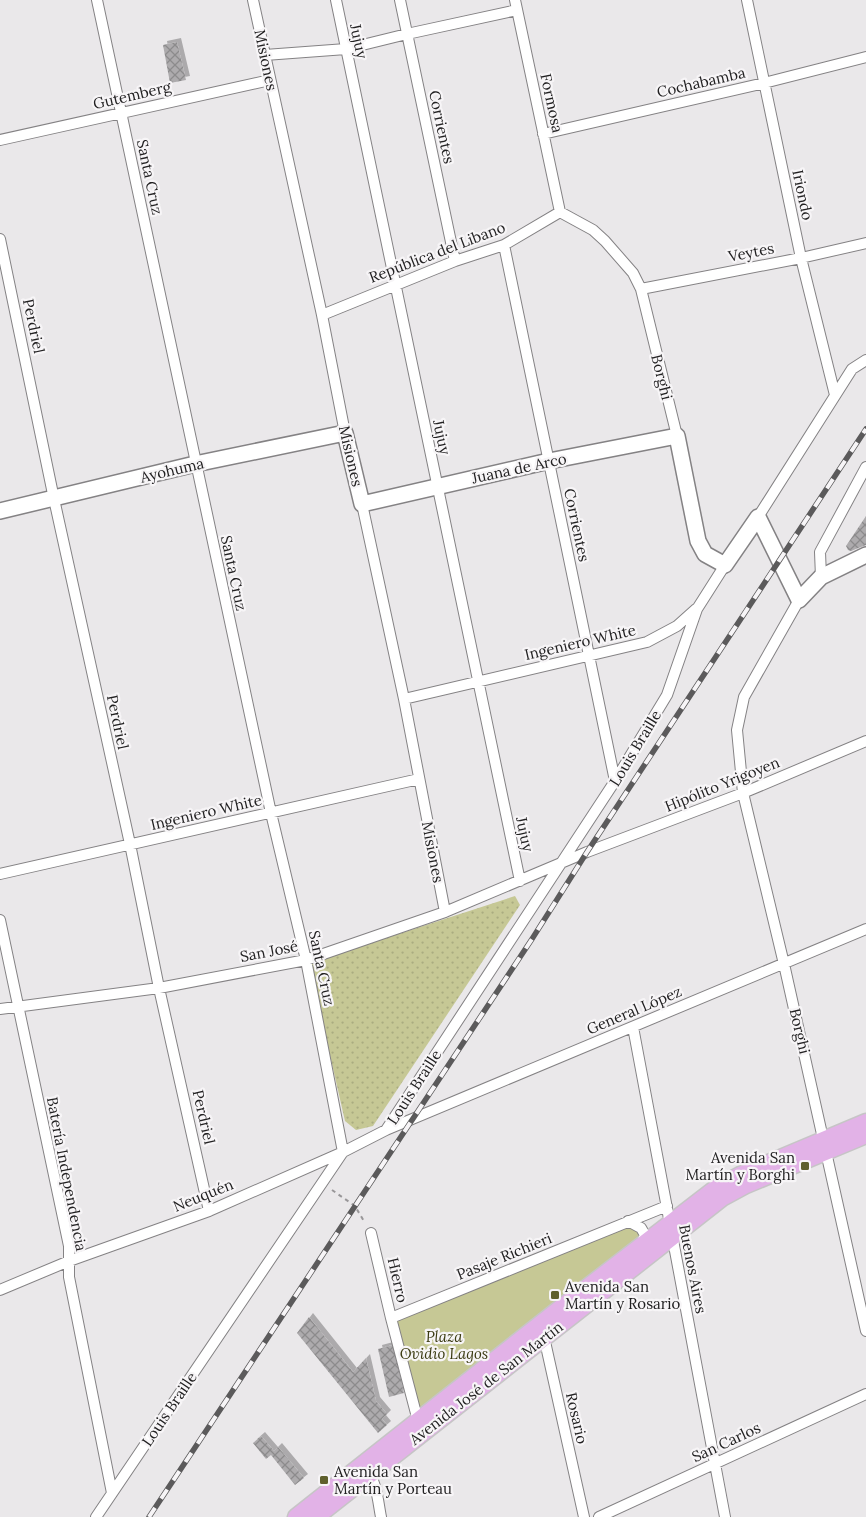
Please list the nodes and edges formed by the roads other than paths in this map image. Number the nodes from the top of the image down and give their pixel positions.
1 (97, 0) edge
2 (253, 0) edge
3 (336, 0) edge
4 (400, 0) edge
5 (747, 0) edge
6 (516, 5) edge
7 (407, 34) junction
8 (346, 50) junction
9 (265, 55) junction
10 (866, 57) edge
11 (270, 80) junction
12 (764, 83) junction
13 (121, 113) junction
14 (543, 134) junction
15 (0, 140) edge
16 (560, 212) junction
17 (0, 239) edge
18 (866, 243) edge
19 (504, 245) junction
20 (801, 258) junction
21 (455, 261) junction
22 (395, 284) junction
23 (641, 289) junction
24 (322, 315) junction
25 (866, 360) edge
26 (835, 395) junction
27 (345, 433) junction
28 (677, 436) junction
29 (549, 462) junction
30 (195, 464) junction
31 (866, 467) edge
32 (437, 486) junction
33 (54, 499) junction
34 (362, 504) junction
35 (0, 511) edge
36 (758, 517) junction
37 (866, 555) edge
38 (725, 565) junction
39 (821, 577) junction
40 (799, 600) junction
41 (697, 609) junction
42 (590, 656) junction
43 (478, 681) junction
44 (404, 699) junction
45 (866, 741) edge
46 (419, 779) junction
47 (615, 781) junction
48 (743, 792) junction
49 (271, 813) junction
50 (130, 844) junction
51 (587, 852) joint
52 (560, 863) junction
53 (0, 874) edge
54 (520, 881) junction
55 (445, 912) junction
56 (0, 920) edge
57 (866, 929) edge
58 (306, 960) junction
59 (784, 964) junction
60 (159, 988) junction
61 (18, 1005) junction
62 (0, 1009) edge
63 (633, 1027) junction
64 (413, 1119) joint
65 (866, 1122) edge
66 (386, 1130) junction
67 (866, 1134) edge
68 (825, 1145) junction
69 (343, 1152) junction
70 (666, 1206) junction
71 (209, 1210) junction
72 (628, 1221) junction
73 (671, 1230) junction
74 (371, 1234) road end
75 (641, 1244) junction
76 (69, 1261) junction
77 (0, 1290) edge
78 (391, 1318) junction
79 (866, 1331) edge
80 (540, 1332) junction
81 (866, 1394) edge
82 (418, 1421) junction
83 (715, 1464) junction
84 (366, 1470) junction
85 (112, 1494) junction
86 (96, 1517) edge
87 (296, 1517) edge
88 (316, 1517) edge
89 (381, 1517) edge
90 (584, 1517) edge
91 (599, 1517) edge
92 (725, 1517) edge

1 - 13 street, Santa Cruz
2 - 9 street, Misiones
3 - 8 street, Jujuy
4 - 7 street, Corrientes
5 - 12 street, Iriondo
6 - 7 street
6 - 14 street, Formosa
7 - 8 street
7 - 21 street, Corrientes
8 - 9 street
8 - 22 street, Jujuy
9 - 11 street, Misiones
10 - 12 street, Cochabamba
11 - 13 street, Gutemberg
11 - 24 street, Misiones
12 - 14 street, Cochabamba
12 - 20 street, Iriondo
13 - 15 street, Gutemberg
13 - 30 street, Santa Cruz
14 - 16 street, Formosa
16 - 19 street, República del Libano
16 - 23 street, Borghi
17 - 33 street, Perdriel
18 - 20 street, Veytes
19 - 21 street, República del Libano
19 - 29 street, Corrientes
20 - 23 street, Veytes
20 - 26 street, Iriondo
21 - 22 street, República del Libano
22 - 24 street, República del Libano
22 - 32 street, Jujuy
23 - 28 street, Borghi
24 - 27 street, Misiones
25 - 26 street, Louis Braille
26 - 36 street, Louis Braille
27 - 30 street, Ayohuma
27 - 34 street, Misiones
28 - 29 street, Juana de Arco
28 - 38 street, Borghi
29 - 32 street, Juana de Arco
29 - 42 street, Corrientes
30 - 33 street, Ayohuma
30 - 49 street, Santa Cruz
31 - 39 street
32 - 34 street, Juana de Arco
32 - 43 street, Jujuy
33 - 35 street, Ayohuma
33 - 50 street, Perdriel
34 - 44 street, Misiones
36 - 38 street, Louis Braille
36 - 40 street
37 - 39 street
38 - 41 street, Louis Braille
39 - 40 street
40 - 48 street, Borghi
41 - 42 street, Ingeniero White
41 - 47 street, Louis Braille
42 - 43 street, Ingeniero White
42 - 47 street, Corrientes
43 - 44 street, Ingeniero White
43 - 54 street, Jujuy
44 - 46 street, Misiones
45 - 48 street, Hipólito Yrigoyen
46 - 49 street, Ingeniero White
46 - 55 street, Misiones
47 - 52 street, Louis Braille
48 - 51 street, Hipólito Yrigoyen
48 - 59 street, Borghi
49 - 50 street, Ingeniero White
49 - 58 street, Santa Cruz
50 - 53 street, Ingeniero White
50 - 60 street, Perdriel
51 - 52 street, San José
52 - 54 street, San José
52 - 66 street, Louis Braille
54 - 55 street, San José
55 - 58 street, San José
56 - 61 street, Batería Independencia
57 - 59 street, General López
58 - 60 street, San José
58 - 69 street, Santa Cruz
59 - 63 street, General López
59 - 68 street, Borghi
60 - 61 street, San José
60 - 71 street, Perdriel
61 - 62 street, San José
61 - 76 street, Batería Independencia
63 - 64 street, General López
63 - 70 street, Buenos Aires
64 - 66 street, Neuquén
65 - 68 main road, Avenida José de San Martín
66 - 69 street, Neuquén
67 - 68 main road, Avenida José de San Martín
68 - 73 main road, Avenida José de San Martín
68 - 79 street, Borghi
69 - 71 street, Neuquén
69 - 85 street, Louis Braille
70 - 72 street, Pasaje Richieri
70 - 73 street, Buenos Aires
71 - 76 street, Neuquén
72 - 75 street
72 - 78 street, Pasaje Richieri
73 - 75 main road, Avenida José de San Martín
73 - 80 main road, Avenida José de San Martín
73 - 83 street, Buenos Aires
74 - 78 street, Hierro
75 - 80 main road, Avenida José de San Martín
76 - 77 street, Neuquén
76 - 85 street, Batería Independencia
78 - 82 street, Hierro
80 - 82 main road, Avenida José de San Martín
80 - 84 main road, Avenida José de San Martín
80 - 90 street, Rosario
81 - 83 street, San Carlos
82 - 84 main road, Avenida José de San Martín
83 - 91 street, San Carlos
83 - 92 street, Buenos Aires
84 - 87 main road, Avenida José de San Martín
84 - 88 main road, Avenida José de San Martín
84 - 89 street
85 - 86 street, Louis Braille

